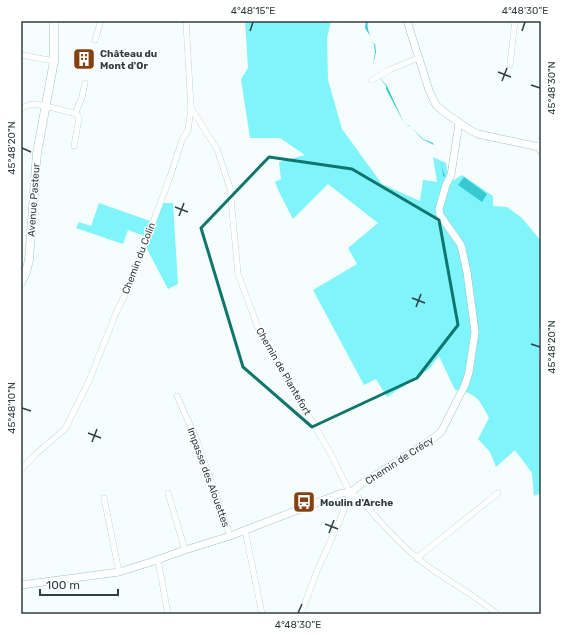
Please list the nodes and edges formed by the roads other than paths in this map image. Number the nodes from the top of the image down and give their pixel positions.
1 (54, 21) edge
2 (100, 21) edge
3 (186, 21) edge
4 (407, 21) edge
5 (515, 21) edge
6 (95, 40) dead end
7 (21, 55) edge
8 (418, 58) junction
9 (54, 61) junction
10 (510, 65) dead end
11 (376, 77) dead end
12 (85, 83) dead end
13 (46, 106) junction
14 (21, 108) edge
15 (191, 108) junction
16 (74, 114) junction
17 (459, 123) junction
18 (74, 146) dead end
19 (540, 146) edge
20 (21, 283) edge
21 (177, 396) dead end
22 (21, 470) edge
23 (168, 493) dead end
24 (498, 493) dead end
25 (350, 494) junction
26 (104, 498) dead end
27 (244, 530) junction
28 (230, 536) junction
29 (185, 550) junction
30 (417, 558) junction
31 (158, 560) junction
32 (119, 572) junction
33 (21, 585) edge
34 (168, 614) edge
35 (262, 614) edge
36 (301, 614) edge
37 (497, 614) edge

1 - 9 main road, Avenue Pasteur
2 - 6 street
3 - 15 street, Chemin du Colin
4 - 8 street
5 - 10 street
7 - 9 street
8 - 11 street
8 - 17 street
9 - 13 main road, Avenue Pasteur
12 - 16 street
13 - 14 street
13 - 16 street
13 - 20 main road, Avenue Pasteur
15 - 22 street, Chemin du Colin
15 - 25 street, Chemin de Plantefort
16 - 18 street
17 - 19 street
17 - 25 street, Chemin de Crécy
21 - 28 street, Impasse des Alouettes
23 - 29 street
24 - 30 street
25 - 27 street, Chemin de Crécy
25 - 30 street
25 - 36 street
26 - 32 street
27 - 28 street, Chemin de Crécy
27 - 35 street
28 - 29 street, Chemin de Crécy
29 - 31 street, Chemin de Crécy
30 - 37 street
31 - 32 street, Chemin de Crécy
31 - 34 street
32 - 33 street, Chemin de Crécy

